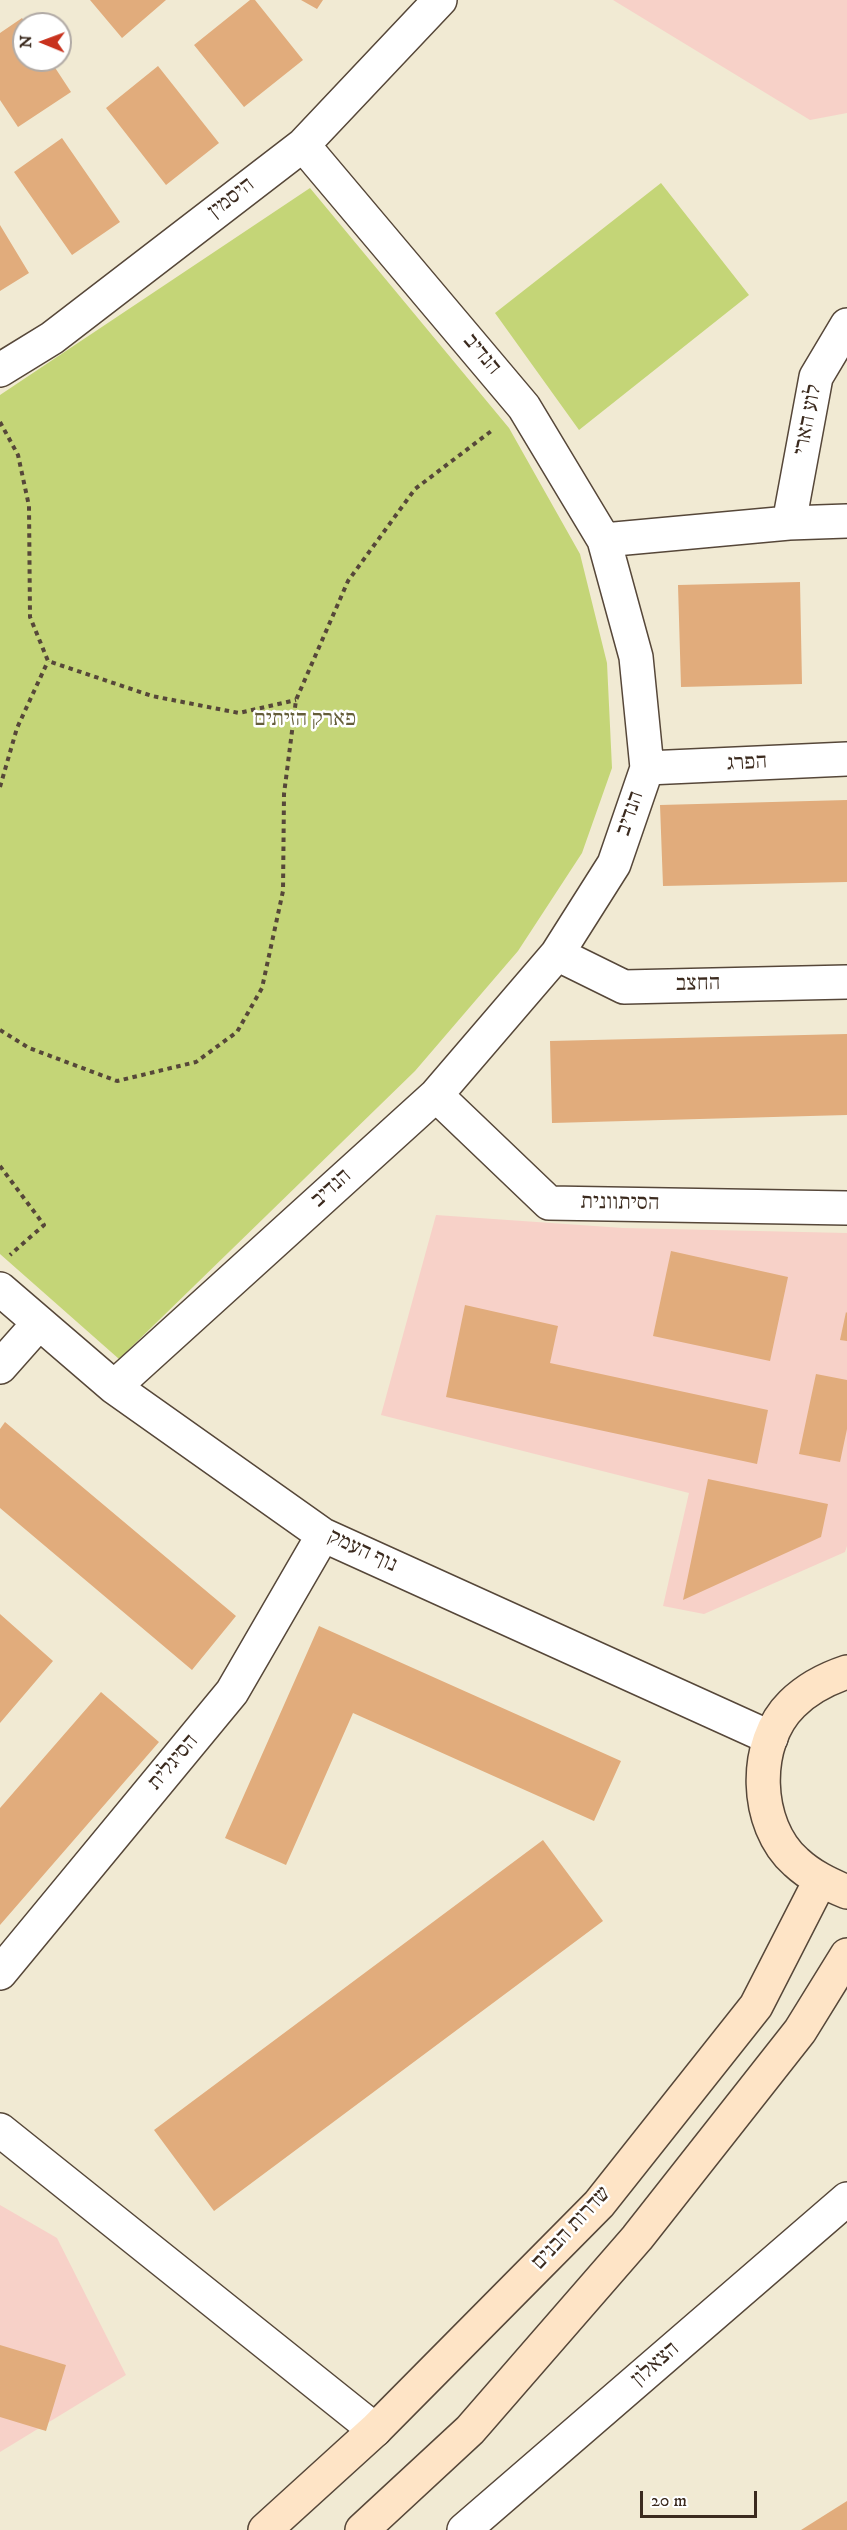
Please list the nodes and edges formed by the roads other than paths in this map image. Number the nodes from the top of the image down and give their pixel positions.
1 (440, 0) edge
2 (303, 144) junction
3 (847, 326) edge
4 (0, 370) edge
5 (847, 521) edge
6 (789, 523) junction
7 (604, 540) junction
8 (847, 759) edge
9 (647, 768) junction
10 (557, 954) junction
11 (847, 982) edge
12 (436, 1095) junction
13 (847, 1208) edge
14 (0, 1289) edge
15 (39, 1323) junction
16 (0, 1367) edge
17 (114, 1387) junction
18 (323, 1535) junction
19 (847, 1672) edge
20 (771, 1738) junction
21 (833, 1886) edge
22 (847, 1955) edge
23 (0, 1973) edge
24 (0, 2130) edge
25 (847, 2199) edge
26 (375, 2430) junction
27 (266, 2530) edge
28 (362, 2530) edge
29 (464, 2530) edge

1 - 2 street, היסמין
2 - 4 street, היסמין
2 - 7 street, הנדיב
3 - 6 street, לוע הארי
5 - 6 street
6 - 7 street
7 - 9 street, הנדיב
8 - 9 street, הפרג
9 - 10 street, הנדיב
10 - 11 street, החצב
10 - 12 street, הנדיב
12 - 13 street, הסיתוונית
12 - 17 street, הנדיב
14 - 15 street, נוף העמק
15 - 16 street
15 - 17 street, נוף העמק
17 - 18 street, נוף העמק
18 - 20 street, נוף העמק
18 - 23 street, הסיגלית
19 - 20 main road
20 - 21 main road
21 - 26 main road, שדרות הבנים
22 - 28 main road
24 - 26 street
25 - 29 street, הצאלון
26 - 27 main road, שדרות הבנים

